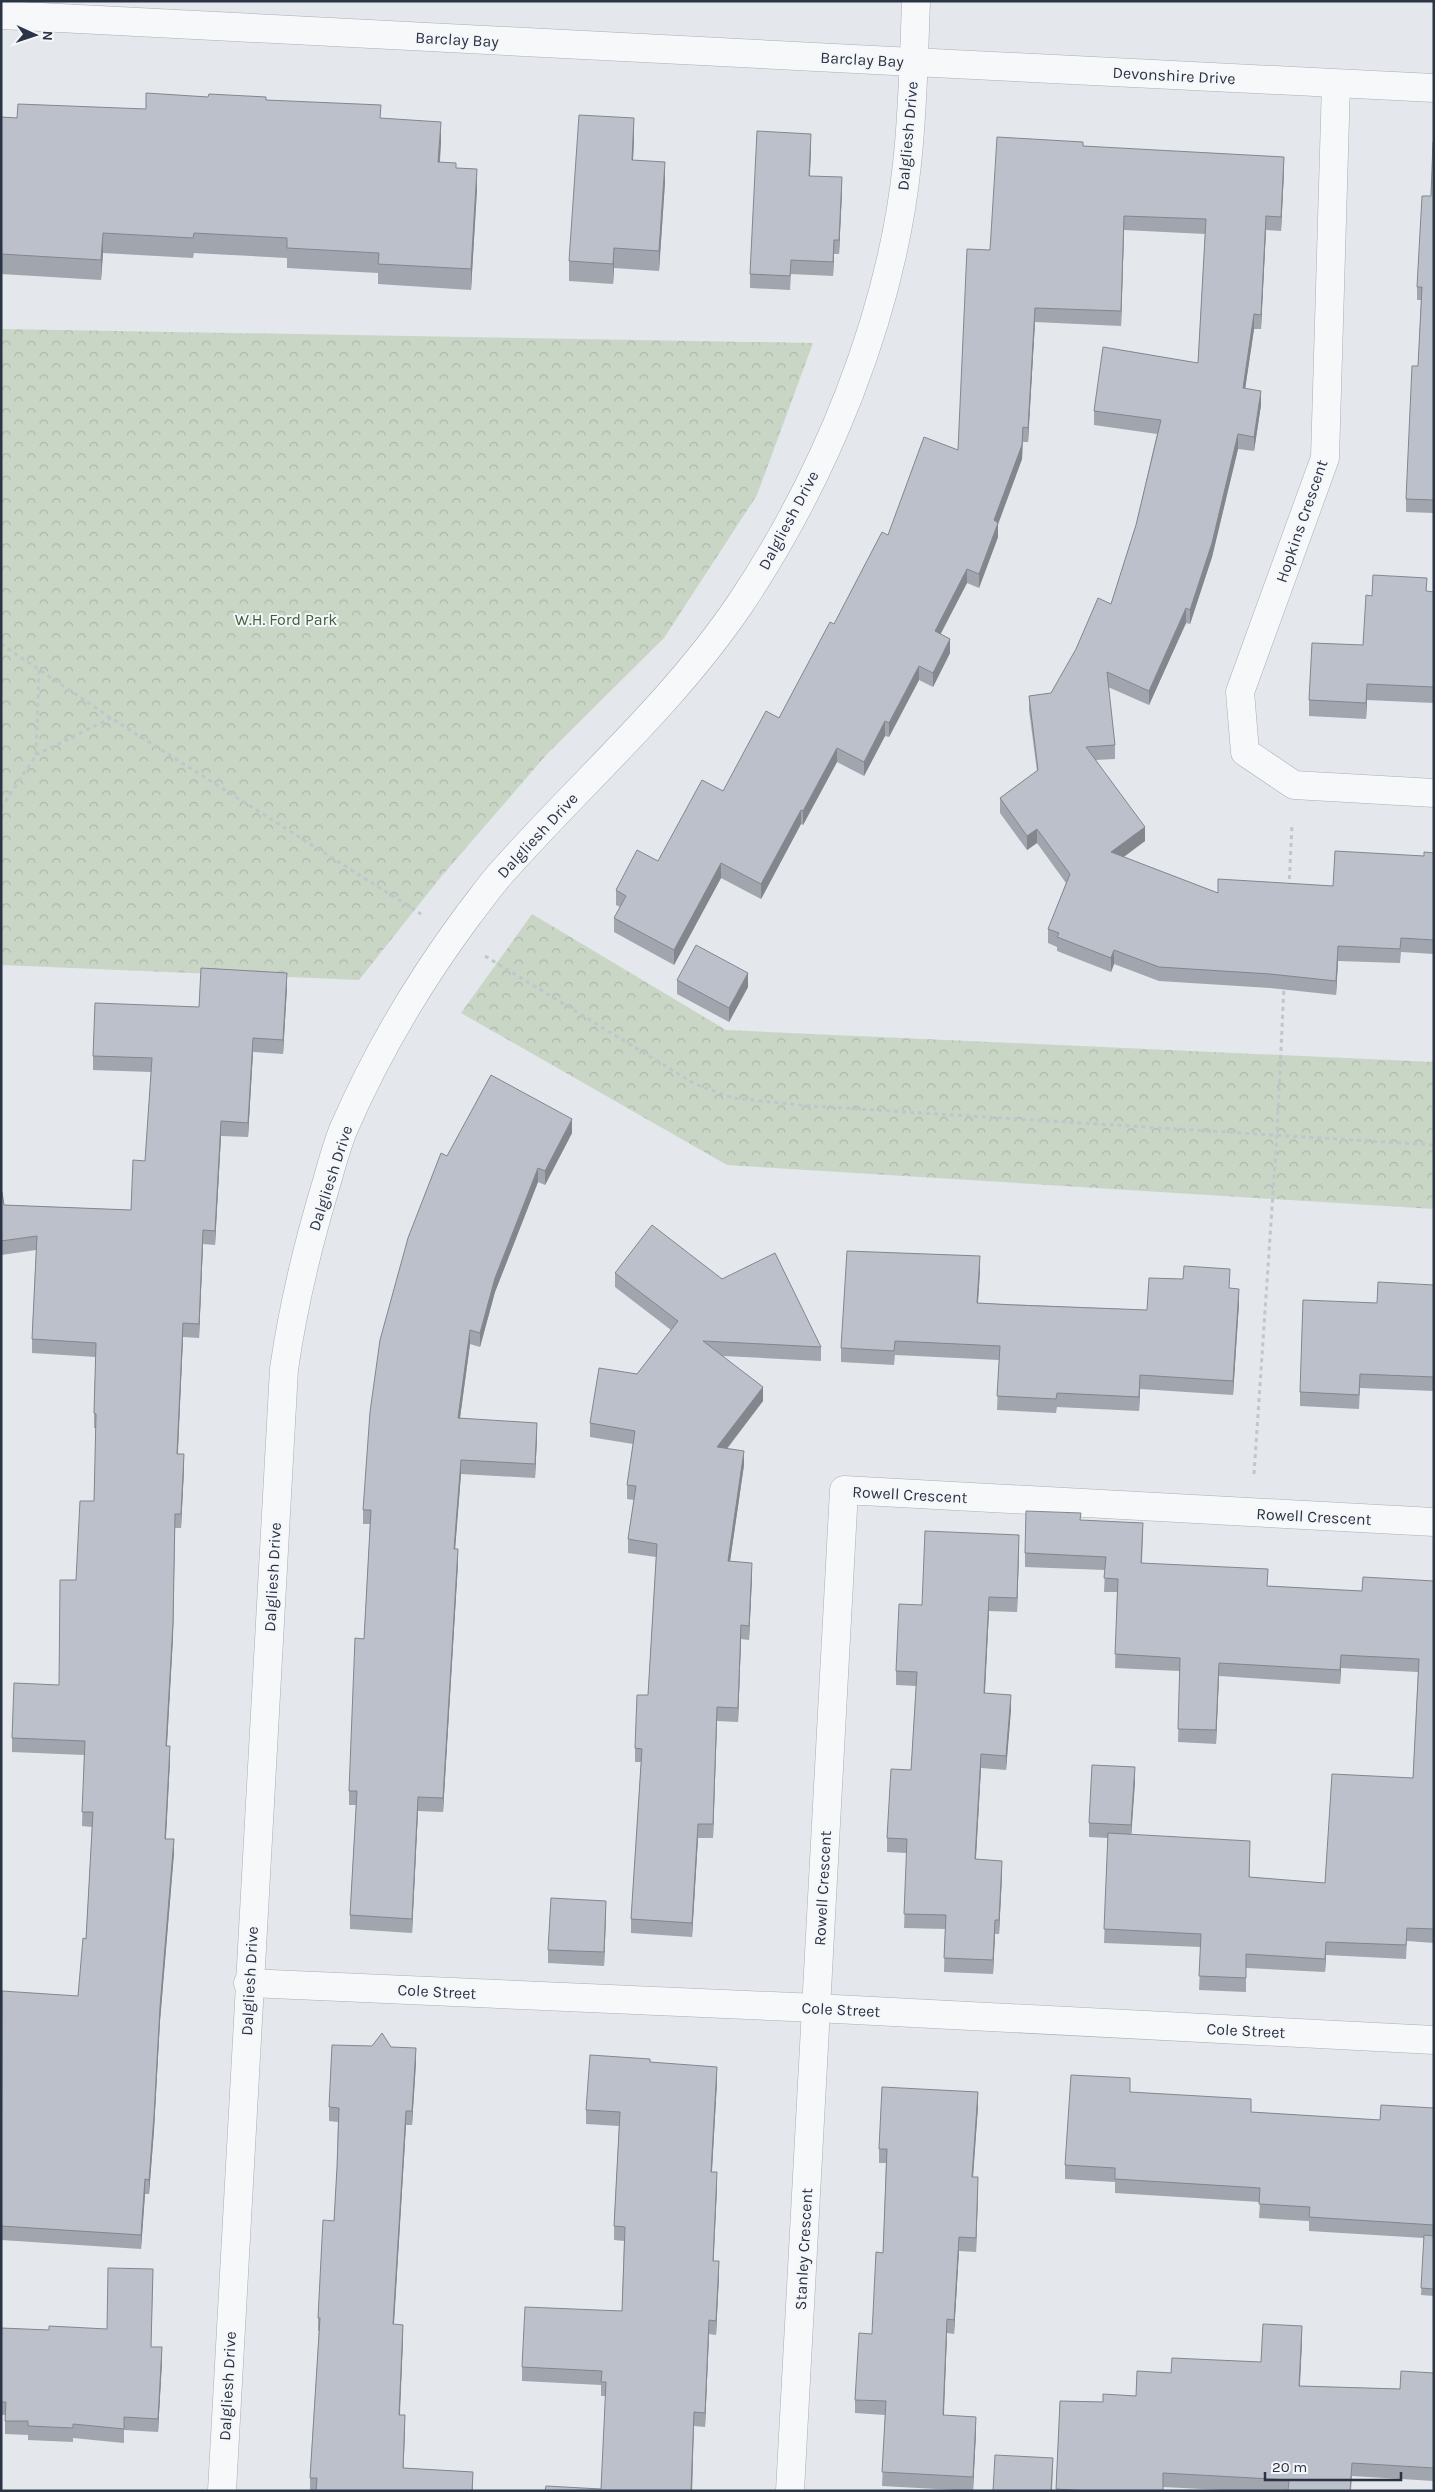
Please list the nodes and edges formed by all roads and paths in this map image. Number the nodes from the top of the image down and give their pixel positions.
1 (916, 1) edge
2 (1, 15) edge
3 (914, 62) junction
4 (1336, 84) junction
5 (1434, 88) edge
6 (1, 644) edge
7 (39, 668) junction
8 (111, 718) junction
9 (36, 755) junction
10 (1294, 786) junction
11 (1434, 793) edge
12 (1, 808) edge
13 (1289, 895) edge
14 (453, 936) junction
15 (1284, 985) edge
16 (1277, 1134) junction
17 (1434, 1145) edge
18 (1251, 1512) junction
19 (1434, 1522) edge
20 (248, 1983) junction
21 (816, 2008) junction
22 (1434, 2040) edge
23 (222, 2491) edge
24 (790, 2491) edge

1 - 3 street, Dalgliesh Drive
2 - 3 street, Barclay Bay
3 - 4 street, Devonshire Drive
3 - 14 street, Dalgliesh Drive
4 - 5 street, Devonshire Drive
4 - 10 street, Hopkins Crescent
6 - 7 path
7 - 8 path
7 - 9 path
8 - 9 path
8 - 14 path
9 - 12 path
10 - 11 street
10 - 13 path
14 - 16 path
14 - 20 street, Dalgliesh Drive
15 - 16 path
16 - 17 path
16 - 18 path
18 - 19 street, Rowell Crescent
18 - 21 street, Rowell Crescent
20 - 21 street, Cole Street
20 - 23 street, Dalgliesh Drive
21 - 22 street, Cole Street
21 - 24 street, Stanley Crescent

